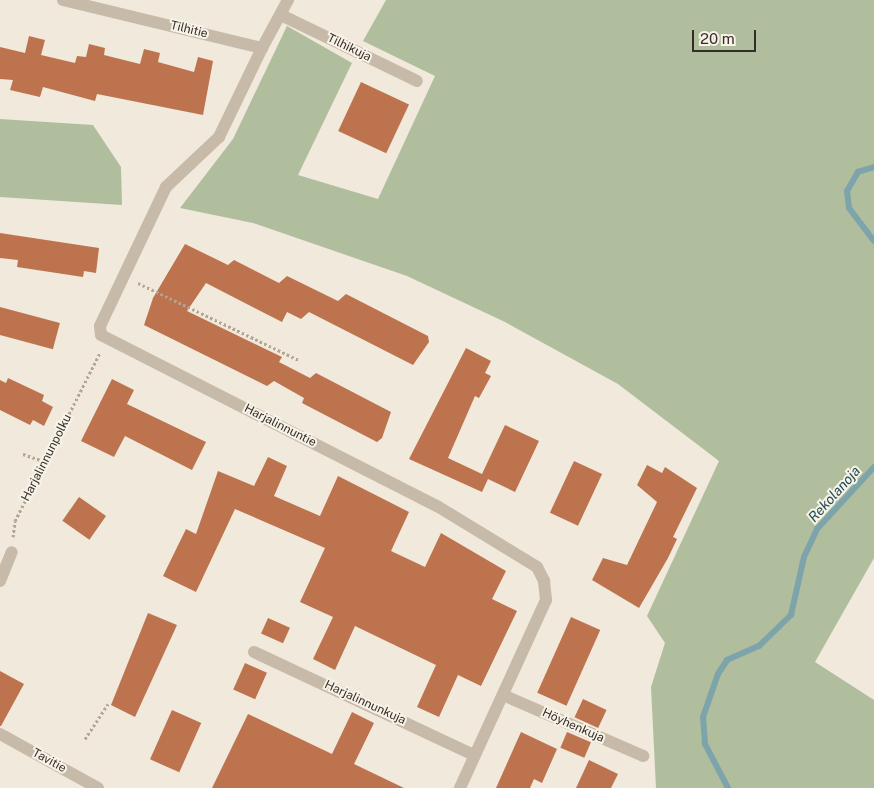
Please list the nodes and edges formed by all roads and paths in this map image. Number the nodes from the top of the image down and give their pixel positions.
1 (64, 0) edge
2 (288, 0) edge
3 (281, 15) junction
4 (262, 48) junction
5 (417, 81) dead end
6 (135, 281) dead end
7 (108, 340) junction
8 (299, 360) dead end
9 (23, 454) dead end
10 (46, 462) junction
11 (12, 552) joint
12 (0, 581) edge
13 (254, 652) dead end
14 (503, 695) junction
15 (108, 704) dead end
16 (0, 734) edge
17 (85, 739) dead end
18 (474, 755) junction
19 (643, 756) dead end
20 (98, 788) edge
21 (460, 788) edge

1 - 4 street, Tilhitie
2 - 3 street
3 - 4 street
3 - 5 street, Tilhikuja
4 - 7 street
6 - 8 path
7 - 10 path, Harjalinnunpolku
7 - 14 street, Harjalinnuntie
9 - 10 path
10 - 11 path, Harjalinnunpolku
11 - 12 street
13 - 18 street, Harjalinnunkuja
14 - 18 street, Harjalinnuntie
14 - 19 street, Höyhenkuja
15 - 17 path
16 - 20 street, Tavitie
18 - 21 street, Harjalinnuntie

